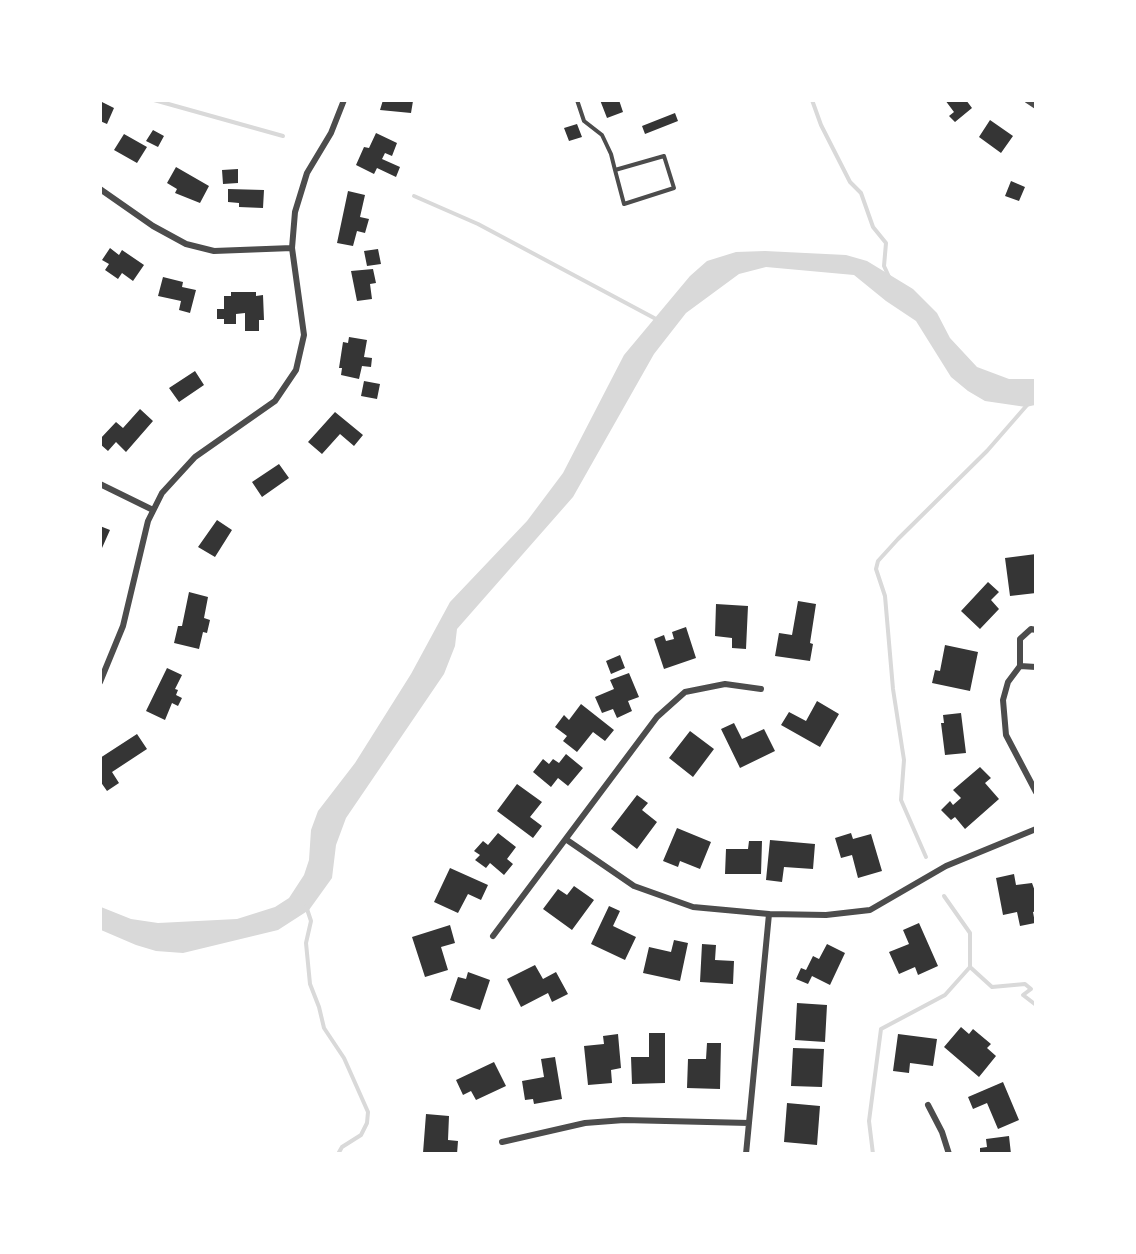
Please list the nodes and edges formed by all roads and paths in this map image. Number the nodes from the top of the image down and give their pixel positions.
1 (344, 100) edge
2 (577, 100) edge
3 (1027, 100) edge
4 (1035, 106) edge
5 (615, 171) junction
6 (100, 189) edge
7 (292, 248) junction
8 (100, 484) edge
9 (153, 510) junction
10 (1035, 630) edge
11 (1020, 666) junction
12 (1035, 667) edge
13 (100, 682) edge
14 (761, 690) dead end
15 (1035, 792) edge
16 (1035, 829) edge
17 (567, 840) junction
18 (769, 914) junction
19 (493, 936) dead end
20 (928, 1105) dead end
21 (749, 1123) junction
22 (502, 1142) dead end
23 (746, 1154) edge
24 (949, 1154) edge

1 - 7 street
2 - 5 lane
3 - 4 street
5 - 5 lane
6 - 7 street
7 - 9 street
8 - 9 street
9 - 13 street
10 - 11 street
11 - 12 street
11 - 15 street
14 - 17 street
16 - 18 street
17 - 18 street
17 - 19 street
18 - 21 street
20 - 24 street
21 - 22 street
21 - 23 street

